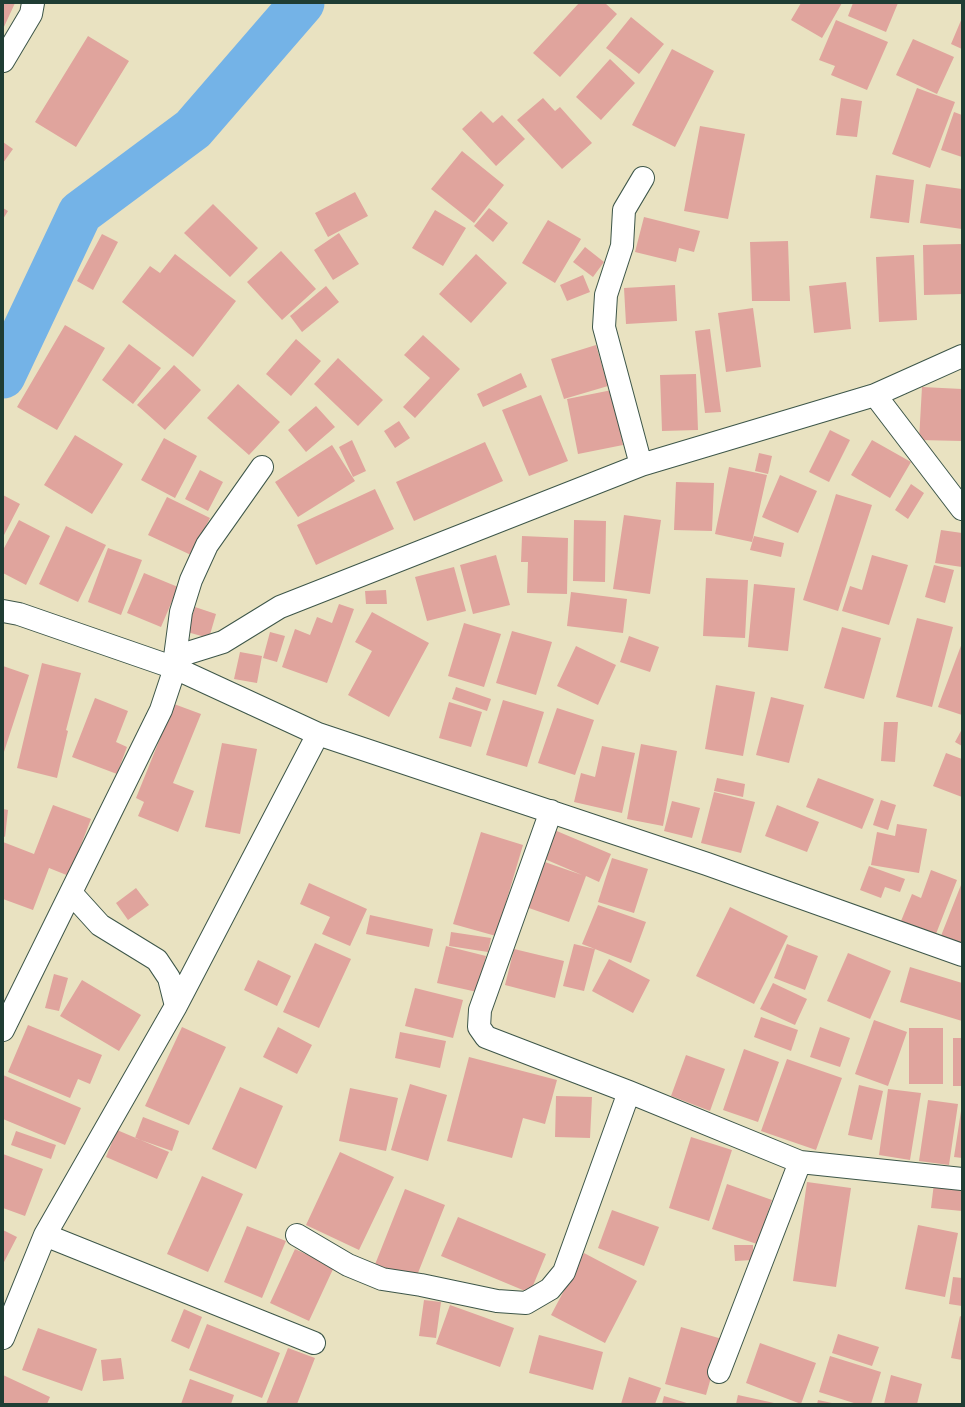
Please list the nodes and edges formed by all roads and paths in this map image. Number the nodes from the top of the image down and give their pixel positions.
1 (33, 3) edge
2 (3, 61) edge
3 (643, 178) dead end
4 (962, 356) edge
5 (875, 395) junction
6 (641, 464) junction
7 (262, 467) dead end
8 (962, 509) edge
9 (3, 611) edge
10 (175, 662) junction
11 (318, 734) junction
12 (551, 811) junction
13 (71, 893) junction
14 (962, 955) edge
15 (176, 1006) junction
16 (3, 1030) edge
17 (629, 1092) junction
18 (800, 1162) junction
19 (962, 1179) edge
20 (45, 1235) junction
21 (297, 1235) dead end
22 (3, 1338) edge
23 (314, 1343) dead end
24 (719, 1372) dead end

1 - 2 street
3 - 6 street
4 - 5 street
5 - 6 street
5 - 8 street
6 - 10 street
7 - 10 street
9 - 10 street
10 - 11 street
10 - 13 street
11 - 12 street
11 - 15 street
12 - 14 street
12 - 17 street
13 - 15 street
13 - 16 street
15 - 20 street
17 - 18 street
17 - 21 street
18 - 19 street
18 - 24 street
20 - 22 street
20 - 23 street

